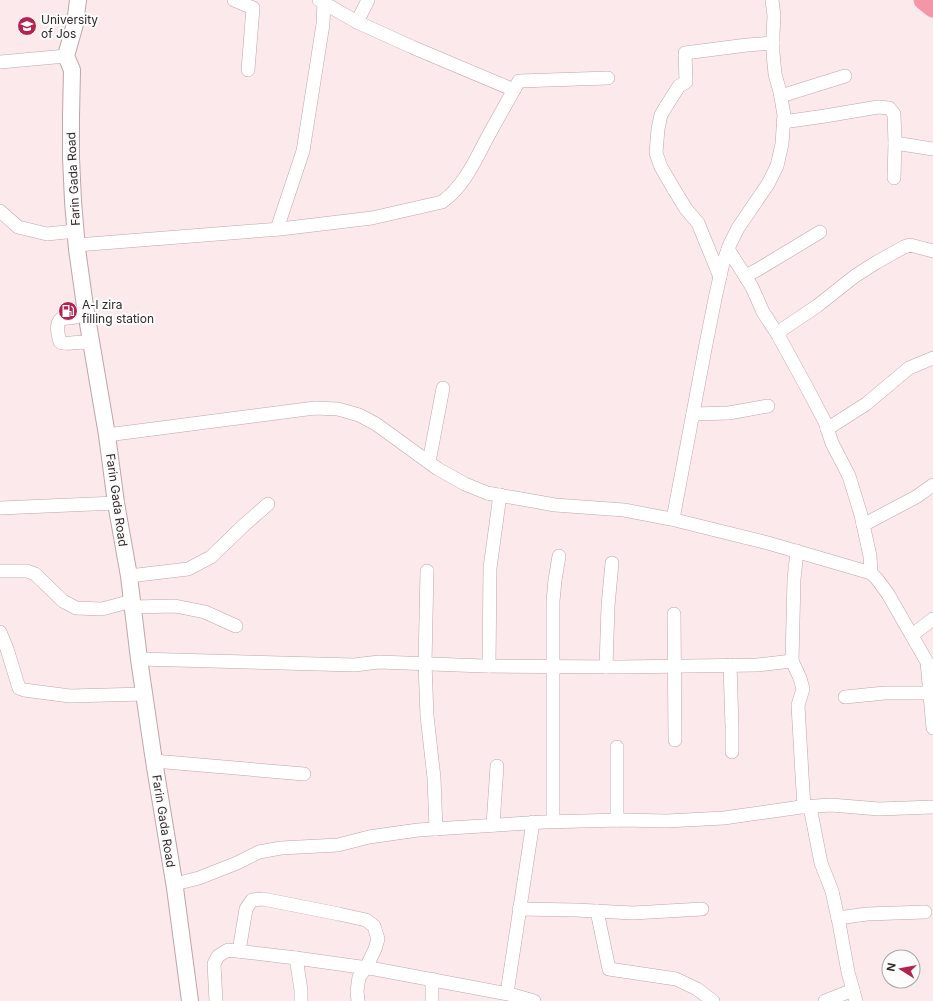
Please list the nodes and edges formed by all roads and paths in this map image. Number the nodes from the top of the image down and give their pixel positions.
1 (78, 0) edge
2 (234, 0) edge
3 (368, 0) edge
4 (772, 0) edge
5 (321, 1) edge
6 (357, 22) junction
7 (773, 43) junction
8 (66, 56) junction
9 (0, 62) edge
10 (248, 70) dead end
11 (845, 76) dead end
12 (608, 78) dead end
13 (514, 90) junction
14 (781, 96) junction
15 (783, 122) junction
16 (895, 143) junction
17 (933, 149) edge
18 (894, 178) dead end
19 (0, 211) edge
20 (277, 229) junction
21 (820, 232) dead end
22 (76, 238) junction
23 (728, 249) junction
24 (933, 251) edge
25 (745, 276) junction
26 (720, 277) junction
27 (86, 309) junction
28 (777, 333) junction
29 (92, 346) junction
30 (933, 358) edge
31 (443, 388) dead end
32 (768, 406) dead end
33 (693, 414) junction
34 (827, 429) junction
35 (108, 435) junction
36 (429, 462) junction
37 (933, 485) edge
38 (500, 495) junction
39 (116, 504) junction
40 (268, 504) dead end
41 (0, 508) edge
42 (673, 520) junction
43 (863, 525) junction
44 (797, 551) junction
45 (559, 556) dead end
46 (612, 563) dead end
47 (0, 571) edge
48 (427, 571) dead end
49 (871, 573) junction
50 (129, 576) junction
51 (132, 604) junction
52 (674, 614) dead end
53 (933, 619) edge
54 (236, 626) dead end
55 (0, 632) edge
56 (912, 635) junction
57 (139, 659) junction
58 (792, 661) junction
59 (930, 662) edge
60 (425, 664) junction
61 (730, 665) junction
62 (489, 666) junction
63 (553, 666) junction
64 (674, 666) junction
65 (606, 667) junction
66 (930, 692) junction
67 (144, 694) junction
68 (845, 697) dead end
69 (933, 728) edge
70 (675, 740) dead end
71 (617, 747) dead end
72 (732, 752) dead end
73 (154, 761) junction
74 (497, 766) dead end
75 (304, 774) dead end
76 (807, 807) junction
77 (933, 807) edge
78 (617, 820) junction
79 (553, 821) junction
80 (533, 822) junction
81 (493, 826) junction
82 (436, 829) junction
83 (175, 884) junction
84 (519, 909) junction
85 (702, 909) dead end
86 (597, 911) junction
87 (925, 912) dead end
88 (838, 918) junction
89 (239, 951) junction
90 (296, 958) junction
91 (366, 968) junction
92 (432, 979) junction
93 (855, 995) edge
94 (502, 996) edge
95 (190, 1001) edge
96 (216, 1001) edge
97 (300, 1001) edge
98 (358, 1001) edge
99 (432, 1001) edge
100 (534, 1001) edge
101 (713, 1001) edge
102 (825, 1001) edge

1 - 8 main road
2 - 10 street
3 - 6 street
4 - 7 street
5 - 6 street
5 - 20 street
6 - 13 street
7 - 14 street
7 - 26 street
8 - 9 street
8 - 22 main road, Farin Gada Road
11 - 14 street
12 - 13 street
13 - 20 street
14 - 15 street
15 - 16 street
15 - 23 street
16 - 17 street
16 - 18 street
19 - 22 street
20 - 22 street
21 - 25 street
22 - 27 main road, Farin Gada Road
23 - 25 street
23 - 26 street
24 - 28 street
25 - 28 street
26 - 33 street
27 - 29 main road, Farin Gada Road
27 - 29 street
28 - 34 street
29 - 35 main road, Farin Gada Road
30 - 34 street
31 - 36 street
32 - 33 street
33 - 42 street
34 - 43 street
35 - 36 street
35 - 39 main road, Farin Gada Road
36 - 38 street
37 - 43 street
38 - 42 street
38 - 62 street
39 - 41 street
39 - 50 main road, Farin Gada Road
40 - 50 street
42 - 44 street
43 - 49 street
44 - 49 street
44 - 58 street
45 - 63 street
46 - 65 street
47 - 51 street
48 - 60 street
49 - 56 street
50 - 51 main road, Farin Gada Road
51 - 54 street
51 - 57 main road, Farin Gada Road
52 - 64 street
53 - 56 street
55 - 67 street
56 - 59 street
57 - 60 street
57 - 67 main road, Farin Gada Road
58 - 61 street
58 - 76 street
59 - 66 street
60 - 62 street
60 - 82 street
61 - 64 street
61 - 72 street
62 - 63 street
63 - 65 street
63 - 79 street
64 - 65 street
64 - 70 street
66 - 68 street
66 - 69 street
67 - 73 main road, Farin Gada Road
71 - 78 street
73 - 75 street
73 - 83 main road, Farin Gada Road
74 - 81 street
76 - 77 street
76 - 78 street
76 - 88 street
78 - 79 street
79 - 80 street
80 - 81 street
80 - 84 street
81 - 82 street
82 - 83 street
83 - 95 main road, Farin Gada Road
84 - 86 street
84 - 94 street
85 - 86 street
86 - 101 street
87 - 88 street
88 - 93 street
89 - 90 street
89 - 91 street
89 - 96 street
90 - 91 street
90 - 97 street
91 - 92 street
91 - 98 street
92 - 94 street
92 - 99 street
93 - 102 street
94 - 100 street

